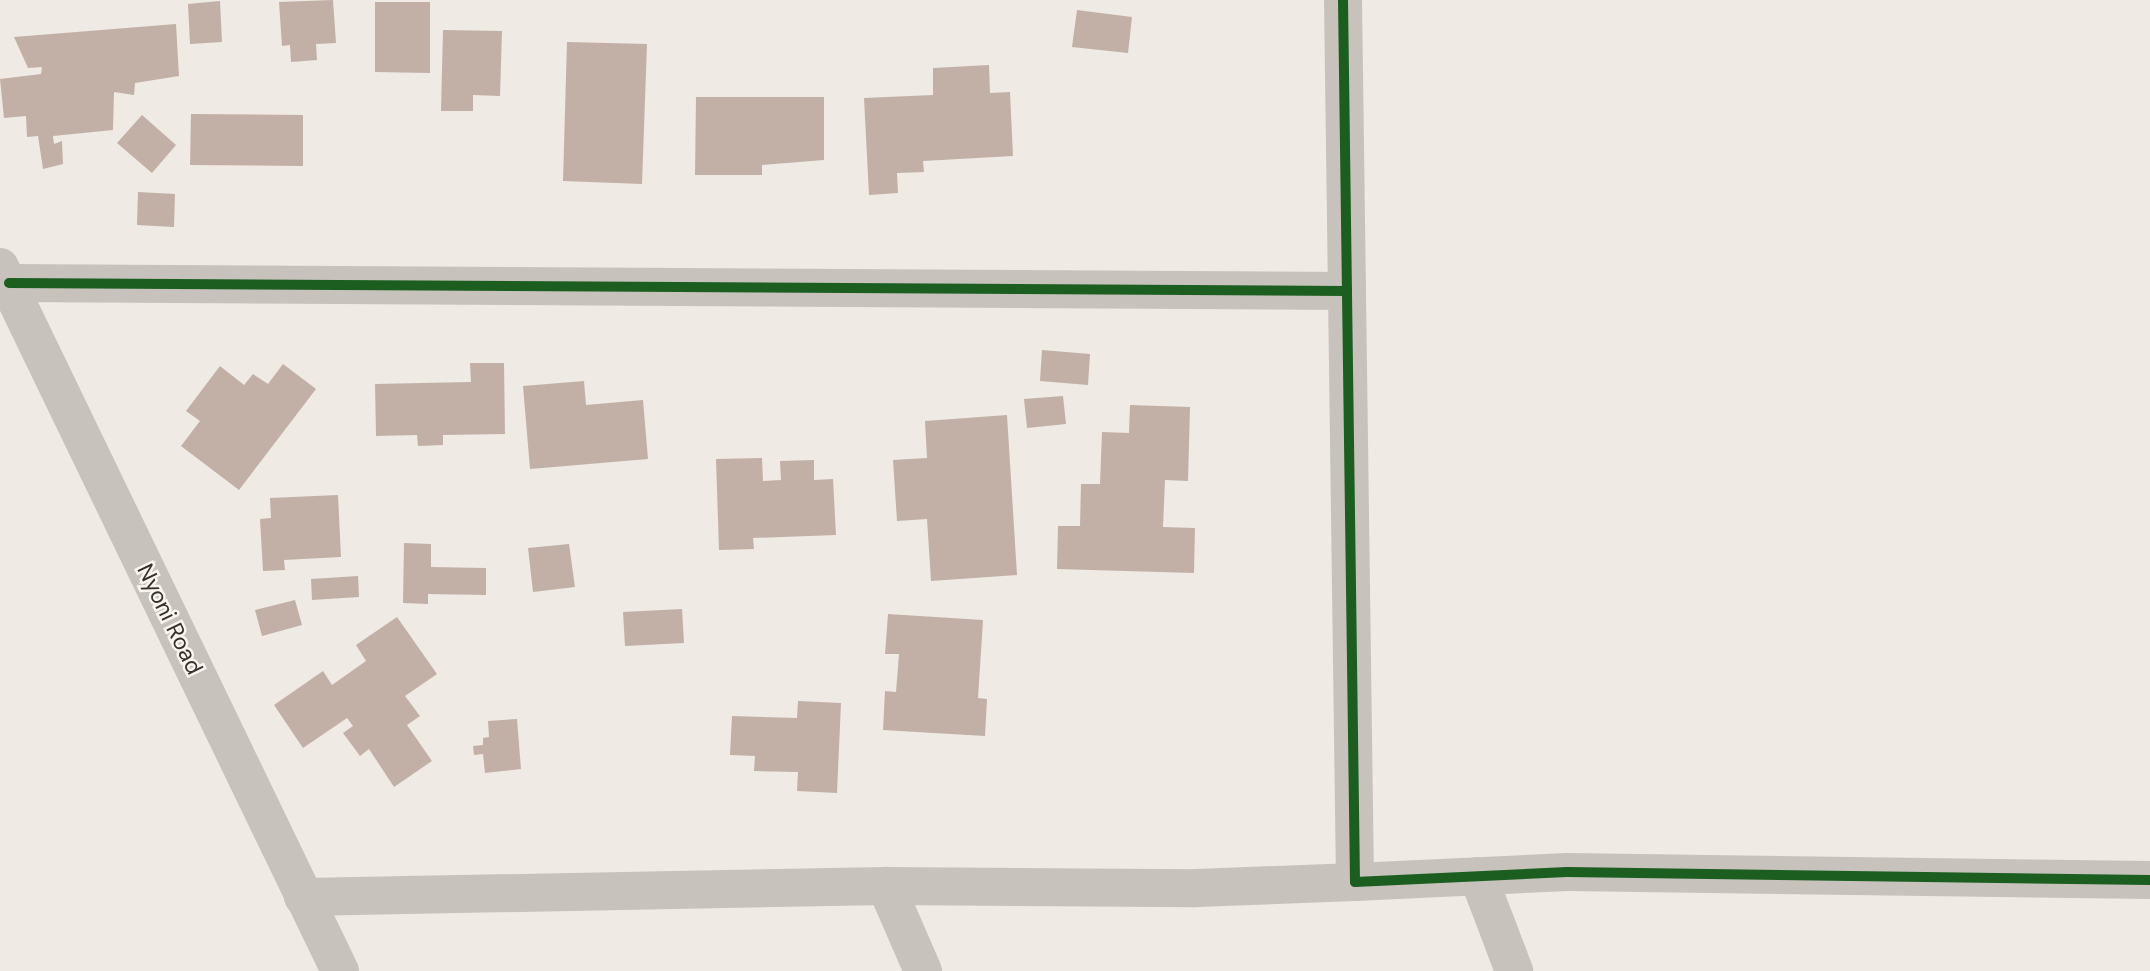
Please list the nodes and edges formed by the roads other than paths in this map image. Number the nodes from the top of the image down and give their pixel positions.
1 (1343, 0) edge
2 (4, 275) edge
3 (1347, 291) junction
4 (1478, 876) junction
5 (2150, 880) edge
6 (1355, 882) junction
7 (886, 886) junction
8 (303, 897) junction
9 (340, 971) edge
10 (923, 971) edge
11 (1514, 971) edge

1 - 3 street
2 - 3 street
2 - 8 street, Nyoni Road
3 - 6 street
4 - 5 street
4 - 6 street
4 - 11 street
6 - 7 street
7 - 8 street
7 - 10 street
8 - 9 street, Nyoni Road

